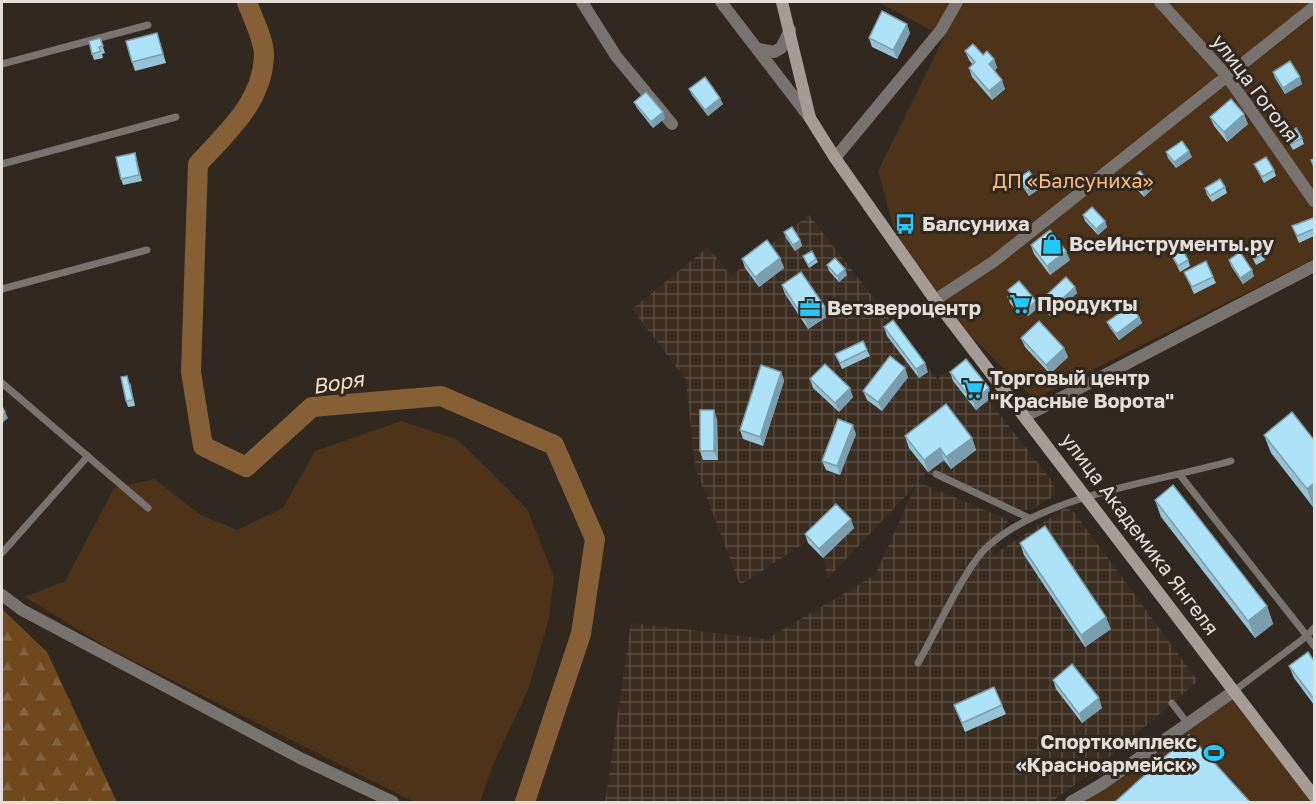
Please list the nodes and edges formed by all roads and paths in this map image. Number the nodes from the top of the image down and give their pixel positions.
1 (582, 2) edge
2 (721, 2) edge
3 (782, 2) edge
4 (957, 2) edge
5 (1160, 2) edge
6 (1314, 7) edge
7 (148, 26) dead end
8 (790, 30) junction
9 (759, 49) junction
10 (2, 64) edge
11 (1227, 76) junction
12 (176, 117) dead end
13 (810, 118) junction
14 (672, 124) dead end
15 (835, 158) junction
16 (2, 164) edge
17 (1314, 201) edge
18 (147, 250) dead end
19 (1314, 267) edge
20 (2, 290) edge
21 (935, 300) junction
22 (2, 382) edge
23 (1026, 416) junction
24 (88, 456) junction
25 (1231, 460) dead end
26 (936, 474) dead end
27 (1180, 475) junction
28 (1086, 498) junction
29 (148, 508) dead end
30 (1029, 518) junction
31 (2, 553) edge
32 (2, 594) edge
33 (1314, 628) edge
34 (1307, 636) junction
35 (1314, 646) edge
36 (918, 663) dead end
37 (1234, 691) junction
38 (1172, 703) dead end
39 (1188, 723) junction
40 (1314, 796) edge
41 (393, 802) edge
42 (1071, 802) edge

1 - 14 street
2 - 9 street
3 - 8 main road, улица Академика Янгеля
4 - 15 street
5 - 11 street, улица Гоголя
6 - 11 street
7 - 10 lane
8 - 9 street
8 - 13 main road, улица Академика Янгеля
9 - 13 street
11 - 17 street, улица Гоголя
11 - 21 street
12 - 16 lane
13 - 15 main road, улица Академика Янгеля
15 - 21 main road, улица Академика Янгеля
18 - 20 lane
19 - 23 street
21 - 23 main road, улица Академика Янгеля
22 - 24 lane
23 - 28 main road, улица Академика Янгеля
24 - 29 lane
24 - 31 lane
25 - 27 lane
26 - 30 lane
27 - 28 lane
27 - 34 lane
28 - 30 lane
28 - 37 main road, улица Академика Янгеля
30 - 36 lane
32 - 41 street
33 - 34 lane
34 - 35 lane
34 - 37 lane
37 - 39 street
37 - 40 main road, улица Академика Янгеля
38 - 39 lane
39 - 42 street

